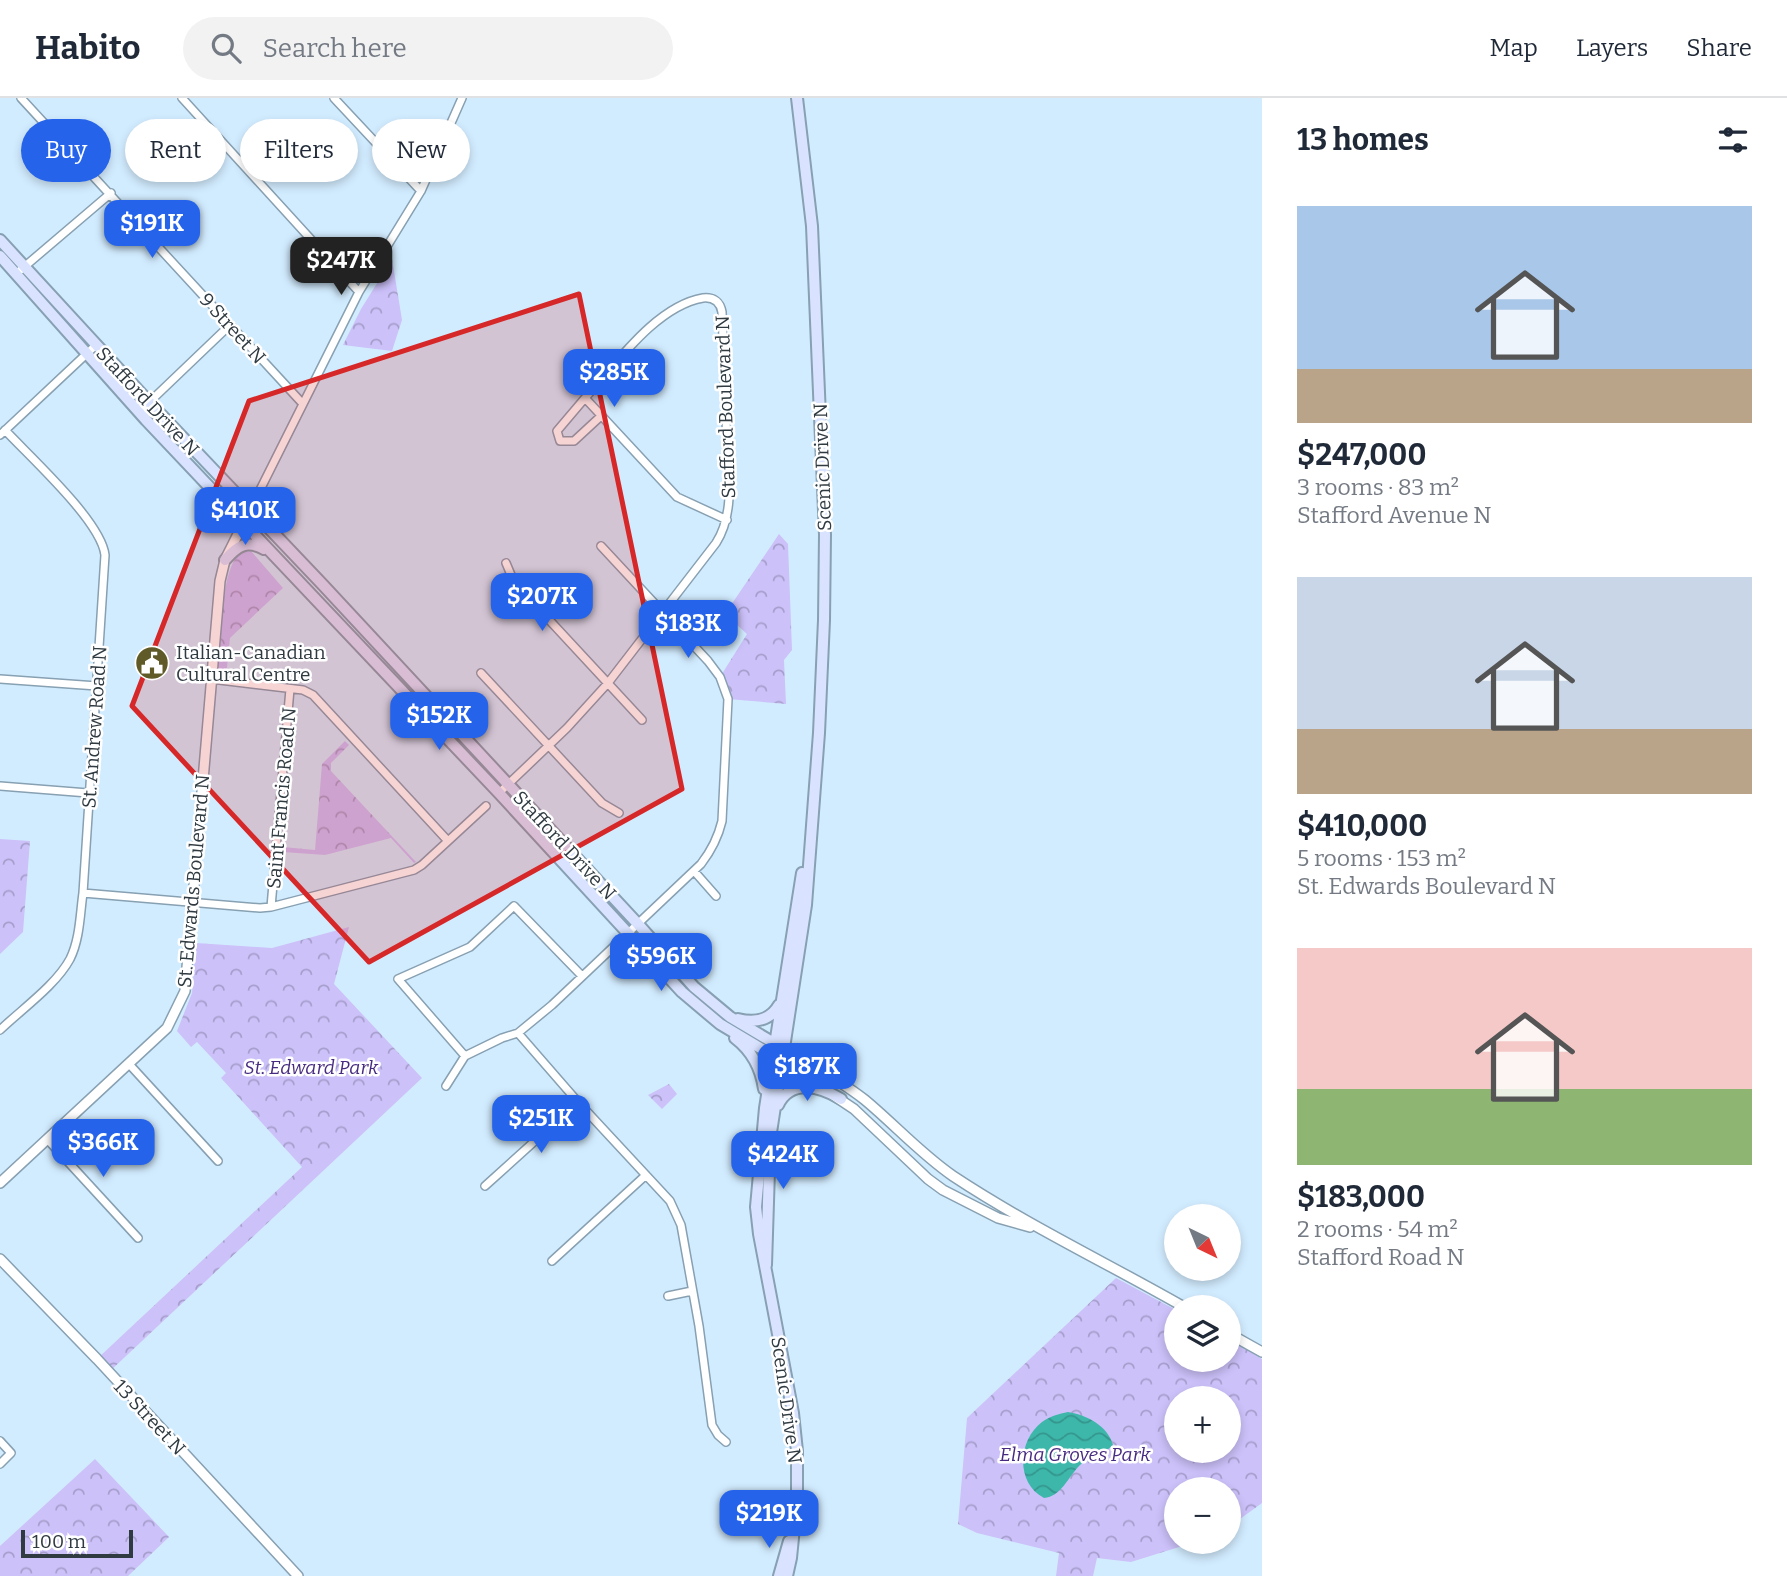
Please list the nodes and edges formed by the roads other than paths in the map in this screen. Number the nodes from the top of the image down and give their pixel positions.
1 (21, 98) edge
2 (183, 98) edge
3 (334, 98) edge
4 (462, 98) edge
5 (797, 98) edge
6 (421, 191) junction
7 (111, 193) junction
8 (0, 240) edge
9 (0, 256) edge
10 (21, 270) junction
11 (359, 292) junction
12 (230, 325) junction
13 (92, 349) junction
14 (585, 398) junction
15 (149, 402) junction
16 (303, 404) junction
17 (139, 412) junction
18 (601, 416) junction
19 (3, 433) edge
20 (250, 510) junction
21 (727, 520) junction
22 (243, 522) junction
23 (601, 546) dead end
24 (271, 551) junction
25 (225, 559) junction
26 (506, 563) dead end
27 (662, 612) junction
28 (481, 673) dead end
29 (0, 679) edge
30 (211, 679) junction
31 (608, 683) junction
32 (97, 686) junction
33 (290, 689) junction
34 (642, 720) dead end
35 (550, 746) junction
36 (508, 785) junction
37 (0, 786) edge
38 (89, 793) junction
39 (499, 793) junction
40 (486, 806) dead end
41 (619, 813) dead end
42 (809, 836) junction
43 (448, 841) junction
44 (694, 870) junction
45 (83, 893) junction
46 (716, 896) dead end
47 (192, 903) junction
48 (271, 907) junction
49 (637, 923) junction
50 (628, 933) junction
51 (582, 976) junction
52 (783, 993) junction
53 (725, 1021) junction
54 (0, 1030) edge
55 (518, 1033) junction
56 (778, 1052) junction
57 (465, 1056) junction
58 (129, 1065) junction
59 (446, 1086) dead end
60 (841, 1099) junction
61 (578, 1102) junction
62 (769, 1111) junction
63 (47, 1139) junction
64 (218, 1161) dead end
65 (646, 1175) junction
66 (0, 1183) edge
67 (485, 1186) dead end
68 (1041, 1230) junction
69 (138, 1238) dead end
70 (0, 1259) edge
71 (552, 1261) dead end
72 (692, 1292) junction
73 (668, 1296) dead end
74 (1164, 1296) edge
75 (1241, 1340) edge
76 (1262, 1352) edge
77 (0, 1441) edge
78 (726, 1442) dead end
79 (0, 1464) edge
80 (792, 1536) junction
81 (296, 1575) edge
82 (779, 1576) edge
83 (787, 1576) edge

1 - 7 street, 9 Street N
2 - 11 street
3 - 6 street
4 - 6 street
5 - 42 main road, Scenic Drive N
6 - 11 street
7 - 10 street
7 - 12 street, 9 Street N
8 - 10 main road, Stafford Drive N
9 - 10 main road, Stafford Drive N
10 - 13 main road, Stafford Drive N
11 - 16 street
12 - 15 street
12 - 16 street, 9 Street N
13 - 15 main road, Stafford Drive N
13 - 17 main road, Stafford Drive N
13 - 19 street
14 - 18 street, Stafford Boulevard N
14 - 18 street, Stafford Boulevard N
14 - 21 street, Stafford Boulevard N
15 - 17 street
15 - 20 main road, Stafford Drive N
16 - 20 street
17 - 22 main road, Stafford Drive N
18 - 21 street, Stafford Boulevard N
19 - 32 street, St. Andrew Road N
20 - 22 street, St. Edwards Boulevard N
20 - 36 main road, Stafford Drive N
21 - 27 street, Stafford Boulevard N
22 - 24 main road, Stafford Drive N
22 - 25 street, St. Edwards Boulevard N
23 - 27 street
24 - 25 main road
24 - 39 main road, Stafford Drive N
25 - 30 street, St. Edwards Boulevard N
26 - 31 street
27 - 31 street, Stafford Boulevard N
27 - 44 street
28 - 35 street
29 - 32 street
30 - 33 street
30 - 47 street, St. Edwards Boulevard N
31 - 34 street
31 - 35 street, Stafford Boulevard N
32 - 38 street, St. Andrew Road N
33 - 43 street
33 - 48 street, Saint Francis Road N
35 - 36 street, Stafford Boulevard N
35 - 41 street
36 - 39 street, Stafford Boulevard N
36 - 49 main road, Stafford Drive N
37 - 38 street
38 - 45 street, St. Andrew Road N
39 - 50 main road, Stafford Drive N
40 - 43 street
42 - 52 main road, Scenic Drive N
42 - 56 main road, Scenic Drive N
43 - 48 street
44 - 46 street
44 - 49 street
45 - 47 street
45 - 54 street, St. Andrew Road N
47 - 48 street
47 - 58 street, St. Edwards Boulevard N
49 - 50 street
49 - 53 main road, Stafford Drive N
50 - 51 street
50 - 53 main road, Stafford Drive N
51 - 55 street
51 - 57 street
52 - 53 main road
52 - 56 main road, Scenic Drive N
53 - 56 main road, Stafford Drive N
53 - 62 main road
55 - 57 street
55 - 61 street
56 - 60 street, Stafford Drive N
56 - 62 main road, Scenic Drive N
56 - 68 street, Stafford Drive N
57 - 59 street
58 - 63 street, St. Edwards Boulevard N
58 - 64 street
60 - 62 main road
60 - 68 street, Stafford Drive N
61 - 65 street
61 - 67 street
62 - 80 main road, Scenic Drive N
63 - 66 street, St. Edwards Boulevard N
63 - 69 street
65 - 71 street
65 - 72 street
68 - 74 street, Stafford Drive N
70 - 81 street, 13 Street N
72 - 73 street
72 - 78 street
75 - 76 street
77 - 79 street
80 - 82 main road, Scenic Drive N
80 - 83 main road, Scenic Drive N

